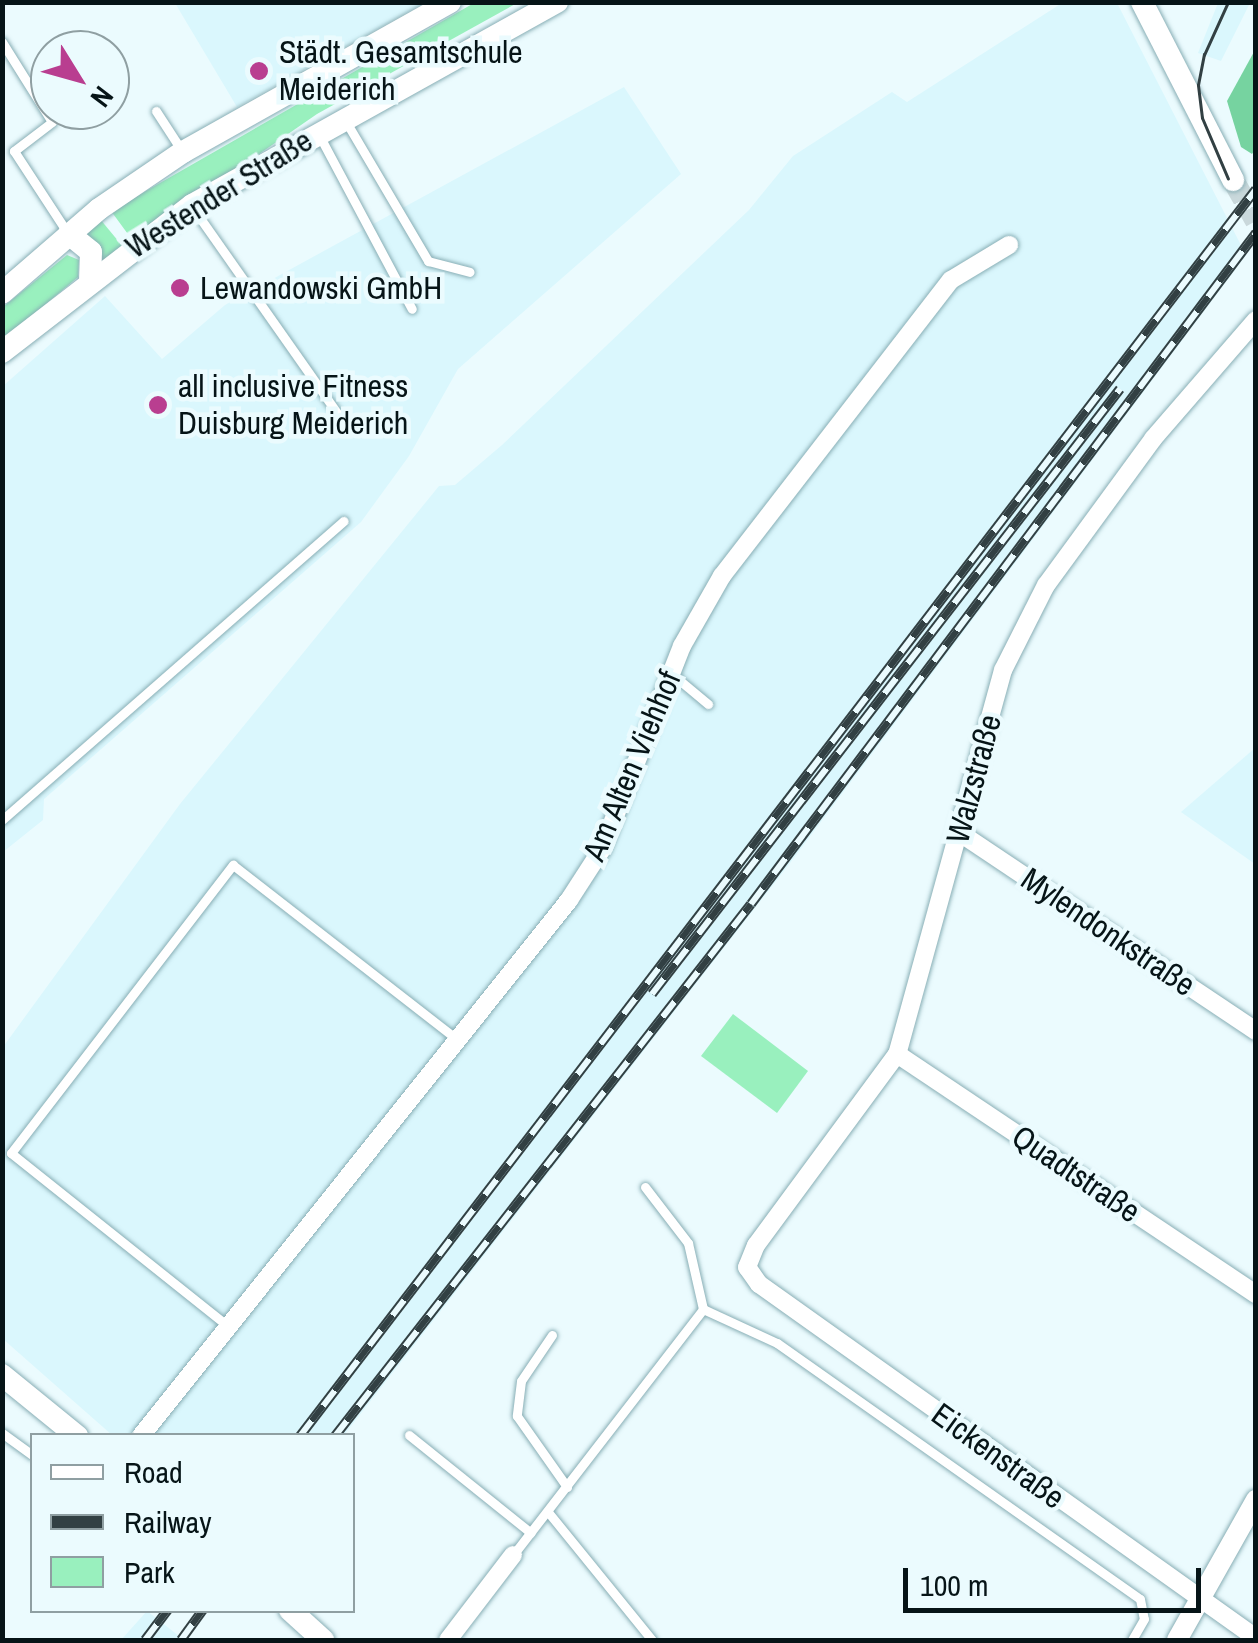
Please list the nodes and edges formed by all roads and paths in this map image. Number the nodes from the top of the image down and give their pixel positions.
1 (450, 2) edge
2 (535, 2) edge
3 (557, 2) edge
4 (1142, 2) edge
5 (2, 42) edge
6 (473, 44) junction
7 (156, 112) dead end
8 (344, 117) junction
9 (318, 132) junction
10 (182, 152) junction
11 (1234, 180) tunnel mouth
12 (192, 205) junction
13 (69, 234) junction
14 (1009, 244) dead end
15 (470, 272) dead end
16 (90, 278) junction
17 (2, 292) edge
18 (412, 310) dead end
19 (1256, 320) edge
20 (2, 352) edge
21 (346, 426) dead end
22 (343, 521) dead end
23 (672, 674) junction
24 (708, 704) dead end
25 (2, 820) edge
26 (960, 832) junction
27 (1256, 1031) edge
28 (454, 1037) junction
29 (897, 1054) junction
30 (645, 1187) dead end
31 (747, 1267) joint
32 (1256, 1294) edge
33 (704, 1309) junction
34 (229, 1326) junction
35 (552, 1335) dead end
36 (2, 1375) edge
37 (2, 1433) edge
38 (73, 1433) edge
39 (144, 1433) edge
40 (409, 1435) dead end
41 (30, 1453) edge
42 (568, 1487) junction
43 (1256, 1500) edge
44 (548, 1512) junction
45 (531, 1533) junction
46 (513, 1556) joint
47 (1200, 1600) junction
48 (293, 1613) edge
49 (1256, 1638) edge
50 (323, 1640) edge
51 (448, 1640) edge
52 (652, 1640) edge
53 (1132, 1640) edge
54 (1177, 1640) edge

1 - 10 main road, Westender Straße
2 - 6 street
3 - 6 main road, Westender Straße
4 - 11 main road
5 - 13 lane
6 - 8 main road, Westender Straße
7 - 10 lane
8 - 9 main road, Westender Straße
8 - 15 lane
9 - 12 main road, Westender Straße
9 - 18 lane
10 - 13 main road, Westender Straße
12 - 16 main road, Westender Straße
12 - 21 lane
13 - 16 main road
13 - 17 main road, Westender Straße
14 - 23 street, Am Alten Viehhof
16 - 20 main road, Westender Straße
19 - 26 street, Walzstraße
22 - 25 lane
23 - 24 lane
23 - 28 street, Am Alten Viehhof
26 - 27 street, Mylendonkstraße
26 - 29 street, Walzstraße
28 - 34 street, Am Alten Viehhof
28 - 34 lane
29 - 31 street, Walzstraße
29 - 32 street, Quadtstraße
30 - 33 lane
31 - 47 street, Eickenstraße
33 - 42 lane
33 - 53 lane
34 - 39 street, Am Alten Viehhof
35 - 42 lane
36 - 38 main road
37 - 41 lane
40 - 45 lane
42 - 44 lane
43 - 47 street
44 - 45 lane
44 - 52 lane
45 - 46 lane
46 - 51 street
47 - 49 street, Eickenstraße
47 - 54 street
48 - 50 main road

